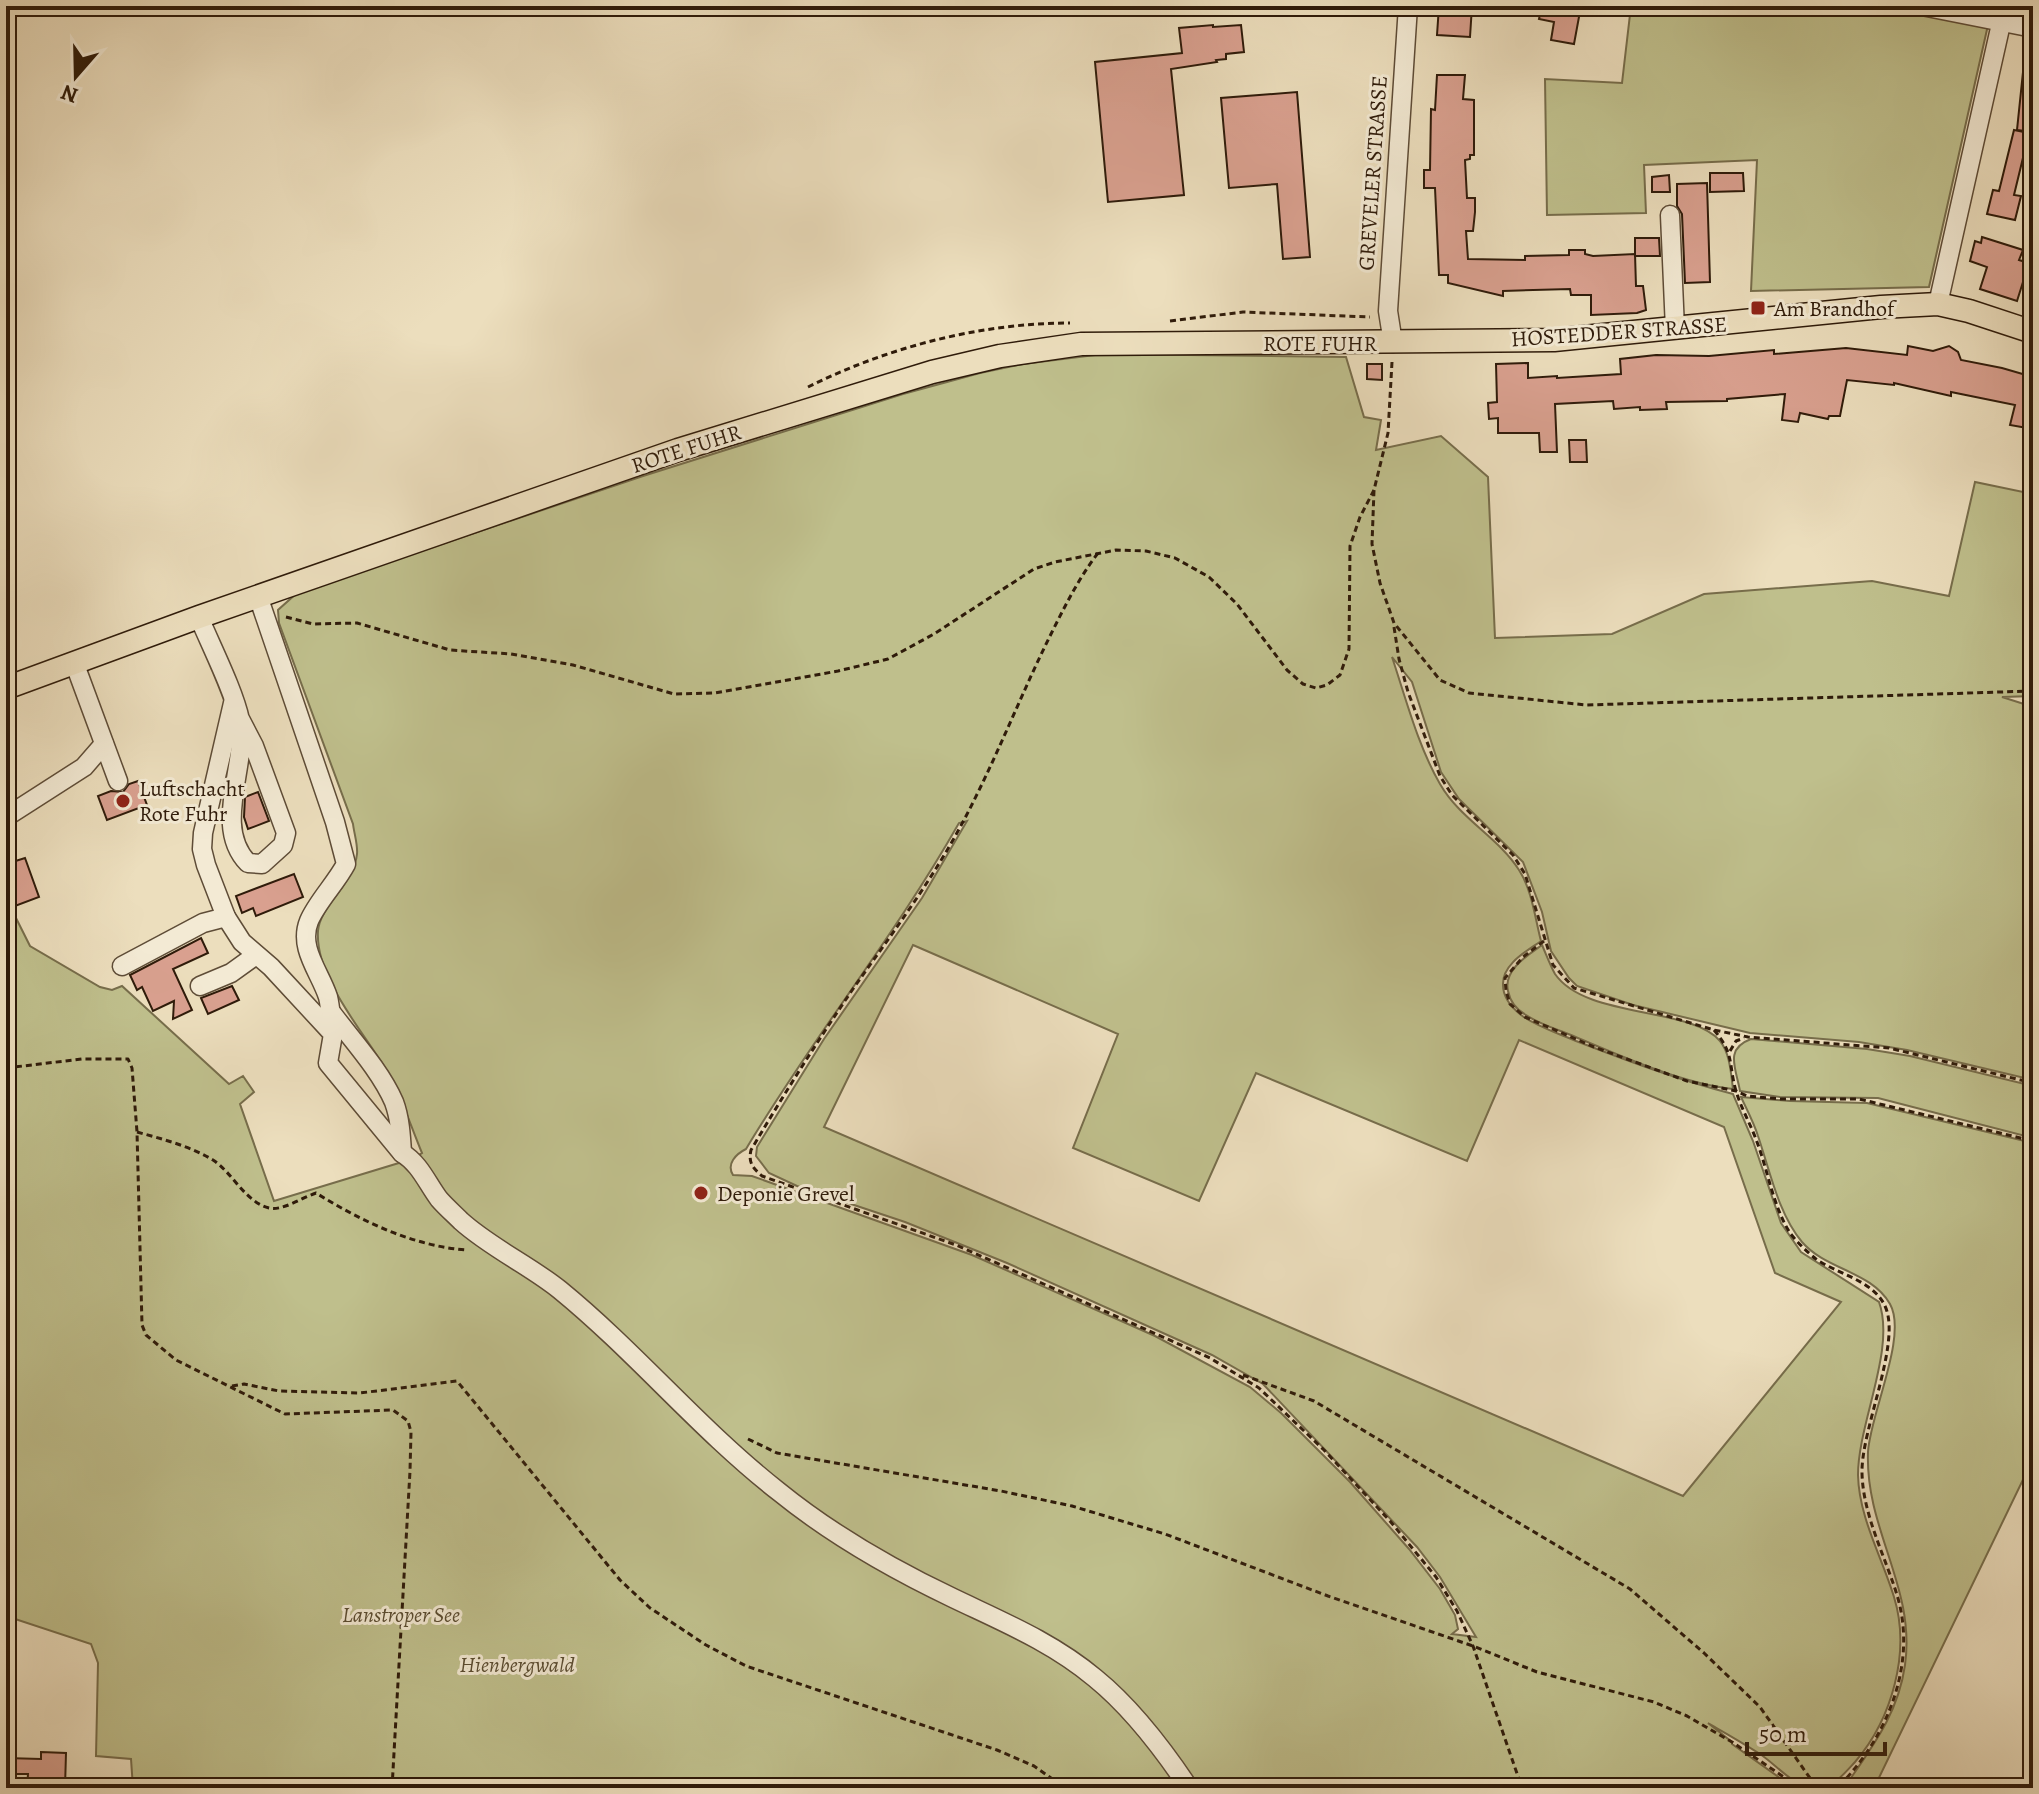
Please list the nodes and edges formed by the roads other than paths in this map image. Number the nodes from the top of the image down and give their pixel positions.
1 (1408, 6) edge
2 (1922, 6) edge
3 (2003, 14) edge
4 (2033, 28) edge
5 (1670, 215) dead end
6 (1938, 304) junction
7 (1675, 329) junction
8 (2033, 332) edge
9 (1393, 343) junction
10 (258, 596) junction
11 (199, 617) junction
12 (74, 662) junction
13 (6, 688) edge
14 (236, 711) junction
15 (104, 744) junction
16 (118, 781) dead end
17 (6, 817) edge
18 (226, 917) junction
19 (256, 955) junction
20 (122, 966) dead end
21 (200, 986) dead end
22 (330, 1010) junction
23 (333, 1034) junction
24 (402, 1153) junction
25 (1189, 1788) edge

1 - 9 street, GREVELER STRASSE
2 - 3 street
3 - 4 street
3 - 6 street
5 - 7 street
6 - 7 main road, HOSTEDDER STRASSE
6 - 8 main road, HOSTEDDER STRASSE
7 - 9 main road, HOSTEDDER STRASSE
9 - 10 main road, ROTE FUHR
10 - 11 main road, ROTE FUHR
10 - 22 street
11 - 12 main road, ROTE FUHR
11 - 14 street
12 - 13 main road, ROTE FUHR
12 - 15 street
14 - 14 street
14 - 18 street
15 - 16 street
15 - 17 street
18 - 19 street
18 - 20 street
19 - 21 street
19 - 23 street
22 - 23 street
22 - 24 street
23 - 24 street
24 - 25 street

